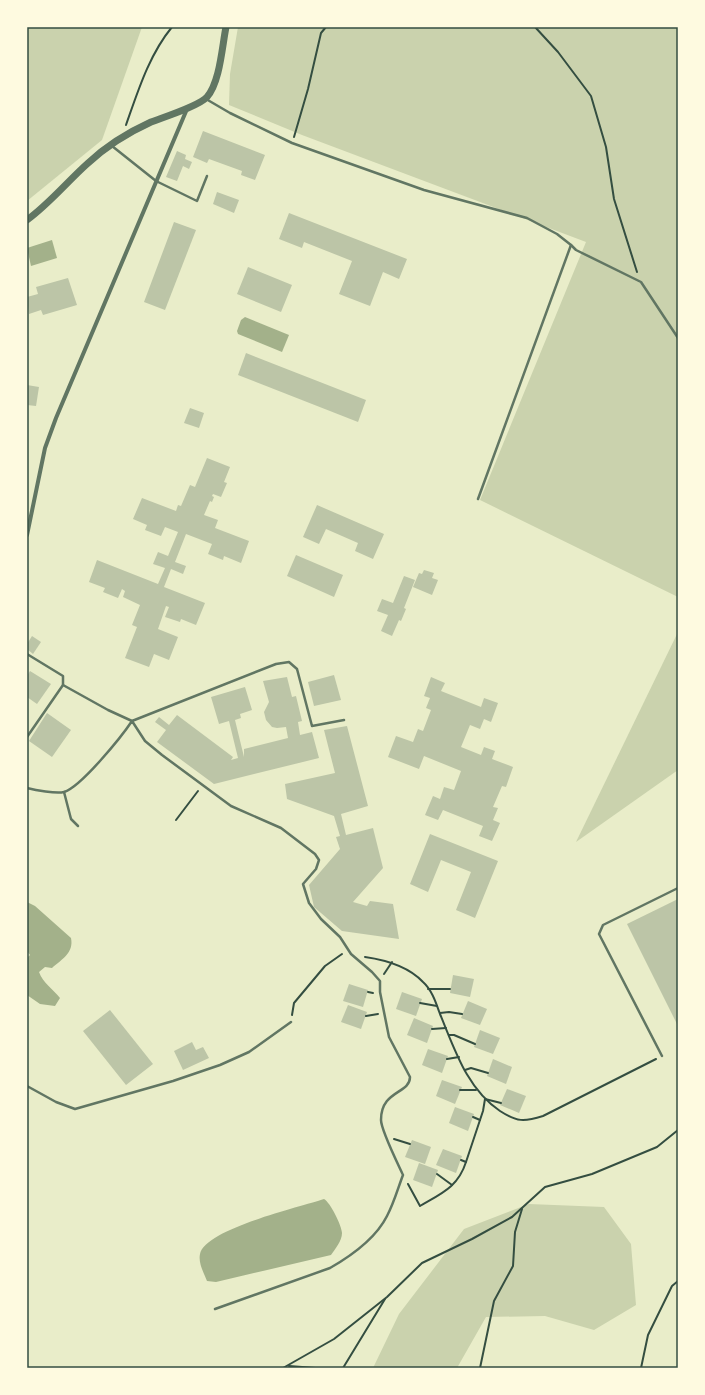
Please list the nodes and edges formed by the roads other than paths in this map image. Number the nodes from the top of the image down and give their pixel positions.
1 (226, 27) edge
2 (206, 98) junction
3 (187, 108) junction
4 (110, 145) junction
5 (207, 176) dead end
6 (156, 181) junction
7 (27, 220) edge
8 (571, 245) junction
9 (678, 338) edge
10 (478, 499) dead end
11 (27, 535) edge
12 (27, 654) edge
13 (62, 685) junction
14 (132, 720) junction
15 (344, 720) dead end
16 (27, 737) edge
17 (27, 788) edge
18 (64, 792) junction
19 (78, 826) dead end
20 (678, 888) edge
21 (291, 1022) road end
22 (662, 1056) road end
23 (27, 1086) edge
24 (215, 1309) dead end

1 - 2 street
2 - 3 street
2 - 8 lane
3 - 4 street
3 - 6 street
4 - 6 lane
4 - 7 street
5 - 6 lane
6 - 11 street
8 - 9 lane
8 - 10 lane
12 - 13 lane
13 - 14 lane
13 - 16 lane
14 - 15 lane
14 - 18 lane
14 - 24 lane
17 - 18 lane
18 - 19 lane
20 - 22 lane
21 - 23 lane

